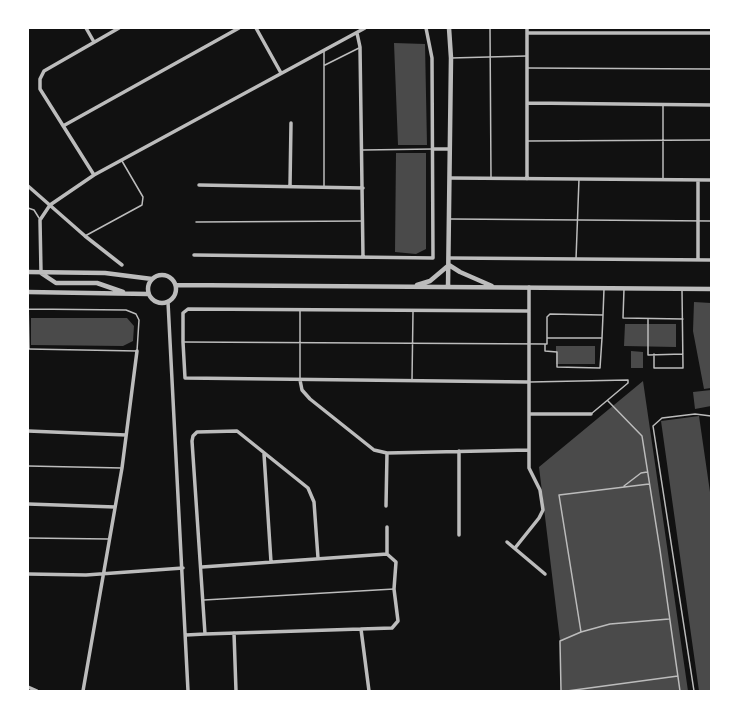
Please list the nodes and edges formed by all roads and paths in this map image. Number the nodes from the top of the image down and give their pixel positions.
1 (86, 28) edge
2 (119, 28) edge
3 (239, 28) edge
4 (256, 28) edge
5 (366, 28) edge
6 (426, 28) edge
7 (449, 28) edge
8 (490, 28) edge
9 (527, 28) edge
10 (357, 33) junction
11 (527, 33) junction
12 (711, 33) edge
13 (94, 42) junction
14 (360, 47) junction
15 (324, 51) junction
16 (527, 56) junction
17 (491, 57) junction
18 (452, 58) junction
19 (324, 65) junction
20 (528, 68) junction
21 (711, 69) edge
22 (281, 74) junction
23 (528, 103) junction
24 (663, 104) junction
25 (711, 105) edge
26 (291, 123) dead end
27 (63, 126) junction
28 (664, 140) junction
29 (711, 140) edge
30 (528, 141) junction
31 (434, 149) junction
32 (451, 149) junction
33 (362, 150) junction
34 (122, 160) junction
35 (94, 175) junction
36 (450, 178) junction
37 (491, 178) junction
38 (527, 179) junction
39 (579, 179) junction
40 (663, 180) junction
41 (698, 180) junction
42 (711, 180) edge
43 (199, 185) dead end
44 (28, 186) edge
45 (290, 186) junction
46 (324, 187) junction
47 (363, 188) junction
48 (50, 205) junction
49 (28, 208) edge
50 (450, 219) junction
51 (40, 220) junction
52 (577, 220) junction
53 (698, 221) junction
54 (711, 221) edge
55 (196, 222) dead end
56 (363, 222) junction
57 (85, 236) junction
58 (194, 255) dead end
59 (363, 257) junction
60 (449, 258) junction
61 (576, 259) junction
62 (698, 260) junction
63 (711, 260) edge
64 (122, 265) dead end
65 (449, 265) junction
66 (28, 272) edge
67 (41, 272) junction
68 (152, 279) junction
69 (176, 285) junction
70 (413, 287) junction
71 (448, 287) junction
72 (494, 287) junction
73 (529, 288) junction
74 (604, 288) junction
75 (624, 288) junction
76 (682, 289) junction
77 (711, 289) edge
78 (28, 292) edge
79 (129, 294) junction
80 (148, 294) junction
81 (28, 297) edge
82 (168, 302) junction
83 (28, 309) edge
84 (300, 309) junction
85 (413, 310) junction
86 (529, 311) junction
87 (603, 315) junction
88 (648, 318) junction
89 (682, 320) junction
90 (547, 338) junction
91 (602, 338) junction
92 (183, 342) junction
93 (412, 343) junction
94 (300, 344) junction
95 (529, 344) junction
96 (545, 344) junction
97 (29, 349) edge
98 (137, 351) junction
99 (654, 354) junction
100 (683, 354) junction
101 (300, 380) junction
102 (412, 382) junction
103 (528, 382) junction
104 (608, 401) junction
105 (529, 414) junction
106 (591, 414) joint
107 (711, 416) edge
108 (28, 432) edge
109 (126, 435) junction
110 (529, 450) junction
111 (459, 451) junction
112 (387, 453) junction
113 (264, 454) junction
114 (28, 466) edge
115 (122, 468) junction
116 (647, 472) junction
117 (649, 484) junction
118 (623, 487) junction
119 (28, 504) edge
120 (386, 506) dead end
121 (115, 507) junction
122 (387, 527) dead end
123 (459, 535) dead end
124 (28, 538) edge
125 (110, 539) junction
126 (507, 542) dead end
127 (515, 548) junction
128 (387, 554) junction
129 (318, 558) junction
130 (271, 562) junction
131 (202, 567) junction
132 (183, 568) junction
133 (28, 574) edge
134 (104, 574) junction
135 (545, 574) dead end
136 (394, 589) junction
137 (203, 600) junction
138 (669, 619) junction
139 (361, 629) junction
140 (581, 632) junction
141 (234, 633) junction
142 (205, 634) junction
143 (186, 635) junction
144 (678, 676) junction
145 (28, 687) edge
146 (37, 691) edge
147 (83, 691) edge
148 (188, 691) edge
149 (236, 691) edge
150 (368, 691) edge
151 (561, 691) edge
152 (567, 691) edge
153 (680, 691) edge
154 (694, 691) edge

1 - 13 street
2 - 13 street
3 - 27 street
4 - 22 street
5 - 10 street
6 - 31 street
7 - 18 street
8 - 17 lane
9 - 11 street
10 - 14 street
10 - 15 street
11 - 12 street
11 - 16 street
13 - 27 street
14 - 19 lane
14 - 33 street
15 - 19 lane
15 - 22 street
16 - 17 lane
16 - 20 street
17 - 18 lane
17 - 37 lane
18 - 32 street
19 - 46 lane
20 - 21 lane
20 - 23 street
22 - 34 street
23 - 24 street
23 - 30 street
24 - 25 street
24 - 28 lane
26 - 45 street
27 - 35 street
28 - 29 lane
28 - 30 lane
28 - 40 lane
30 - 38 street
31 - 32 street
31 - 33 lane
31 - 59 street
32 - 36 street
33 - 47 street
34 - 35 street
34 - 57 lane
35 - 48 street
36 - 37 street
36 - 50 street
37 - 38 street
38 - 39 street
39 - 40 street
39 - 52 lane
40 - 41 street
41 - 42 street
41 - 53 street
43 - 45 street
44 - 48 street
45 - 46 street
46 - 47 street
47 - 56 street
48 - 51 street
48 - 57 street
49 - 51 lane
50 - 52 lane
50 - 60 street
51 - 67 street
52 - 53 lane
52 - 61 lane
53 - 54 lane
53 - 62 street
55 - 56 lane
56 - 59 street
57 - 64 street
58 - 59 street
60 - 61 street
60 - 65 street
61 - 62 street
62 - 63 street
65 - 70 street
65 - 71 street
65 - 72 street
66 - 67 street
67 - 68 street
67 - 79 street
68 - 69 street
68 - 80 street
69 - 70 street
69 - 82 street
70 - 71 street
71 - 72 street
72 - 73 street
73 - 74 street
73 - 86 street
74 - 75 street
74 - 87 lane
75 - 76 street
75 - 88 lane
76 - 77 street
76 - 89 lane
78 - 79 street
79 - 80 street
80 - 82 street
81 - 83 lane
82 - 132 street
83 - 97 lane
83 - 98 lane
84 - 85 street
84 - 92 street
84 - 94 lane
85 - 86 street
85 - 93 lane
86 - 95 street
87 - 90 lane
87 - 91 lane
88 - 89 lane
88 - 99 lane
89 - 100 lane
90 - 91 lane
90 - 96 lane
91 - 96 lane
92 - 94 lane
92 - 101 street
93 - 94 lane
93 - 95 lane
93 - 102 lane
94 - 101 lane
95 - 96 lane
95 - 103 street
97 - 98 lane
98 - 109 street
99 - 100 lane
99 - 100 lane
101 - 102 street
101 - 112 street
102 - 103 street
103 - 104 lane
103 - 105 street
104 - 106 lane
104 - 116 lane
105 - 106 street
105 - 110 street
107 - 154 lane
108 - 109 street
109 - 115 street
110 - 111 street
110 - 127 street
111 - 112 street
111 - 123 street
112 - 120 street
113 - 129 street
113 - 130 street
113 - 131 street
114 - 115 lane
115 - 121 street
116 - 117 lane
116 - 118 lane
117 - 118 lane
117 - 138 lane
118 - 140 lane
119 - 121 street
121 - 125 street
122 - 128 street
124 - 125 lane
125 - 134 street
126 - 127 street
127 - 135 street
128 - 129 street
128 - 136 street
129 - 130 street
130 - 131 street
131 - 137 street
132 - 134 street
132 - 143 street
133 - 134 street
134 - 147 street
136 - 137 lane
136 - 139 street
137 - 142 street
138 - 140 lane
138 - 144 lane
139 - 141 street
139 - 150 street
140 - 151 lane
141 - 142 street
141 - 149 street
142 - 143 street
143 - 148 street
144 - 152 lane
144 - 153 lane
145 - 146 street

